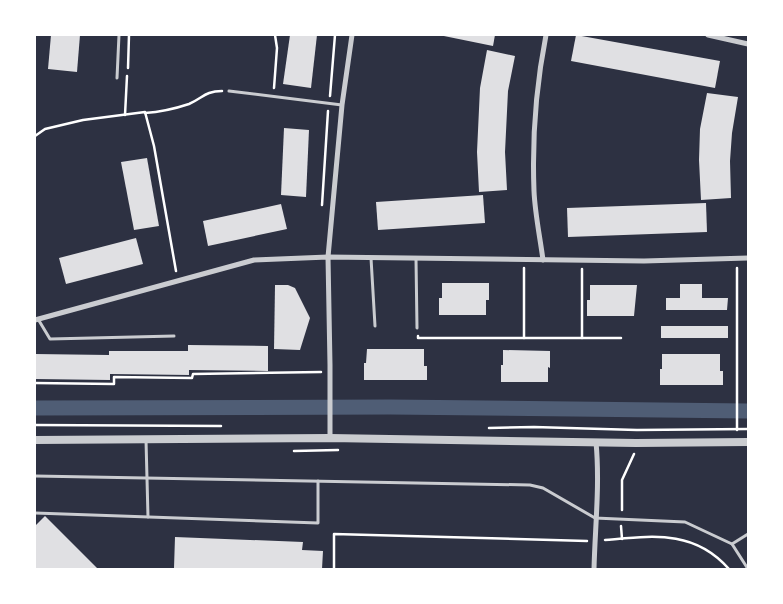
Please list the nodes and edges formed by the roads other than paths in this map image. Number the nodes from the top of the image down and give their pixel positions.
1 (119, 35) edge
2 (352, 35) edge
3 (546, 35) edge
4 (708, 35) edge
5 (748, 44) edge
6 (117, 78) dead end
7 (228, 91) road end
8 (342, 105) junction
9 (328, 257) junction
10 (372, 258) junction
11 (416, 258) junction
12 (748, 258) edge
13 (544, 260) junction
14 (36, 319) edge
15 (375, 326) dead end
16 (417, 328) road end
17 (174, 336) dead end
18 (330, 438) junction
19 (146, 439) junction
20 (35, 440) edge
21 (596, 442) junction
22 (748, 442) edge
23 (35, 476) edge
24 (147, 478) junction
25 (318, 481) junction
26 (35, 513) edge
27 (148, 517) junction
28 (595, 518) junction
29 (748, 534) edge
30 (732, 544) junction
31 (594, 569) edge
32 (748, 569) edge

1 - 6 lane
2 - 8 street
3 - 13 street
4 - 5 street
7 - 8 lane
8 - 9 street
9 - 10 street
9 - 14 street
9 - 18 street
10 - 11 street
10 - 15 lane
11 - 13 street
11 - 16 lane
12 - 13 street
14 - 17 lane
18 - 19 street
18 - 21 street
19 - 20 street
19 - 24 lane
21 - 22 street
21 - 28 street
23 - 24 lane
24 - 25 lane
24 - 27 lane
25 - 27 lane
25 - 28 lane
26 - 27 lane
28 - 30 lane
28 - 31 street
29 - 30 lane
30 - 32 lane

